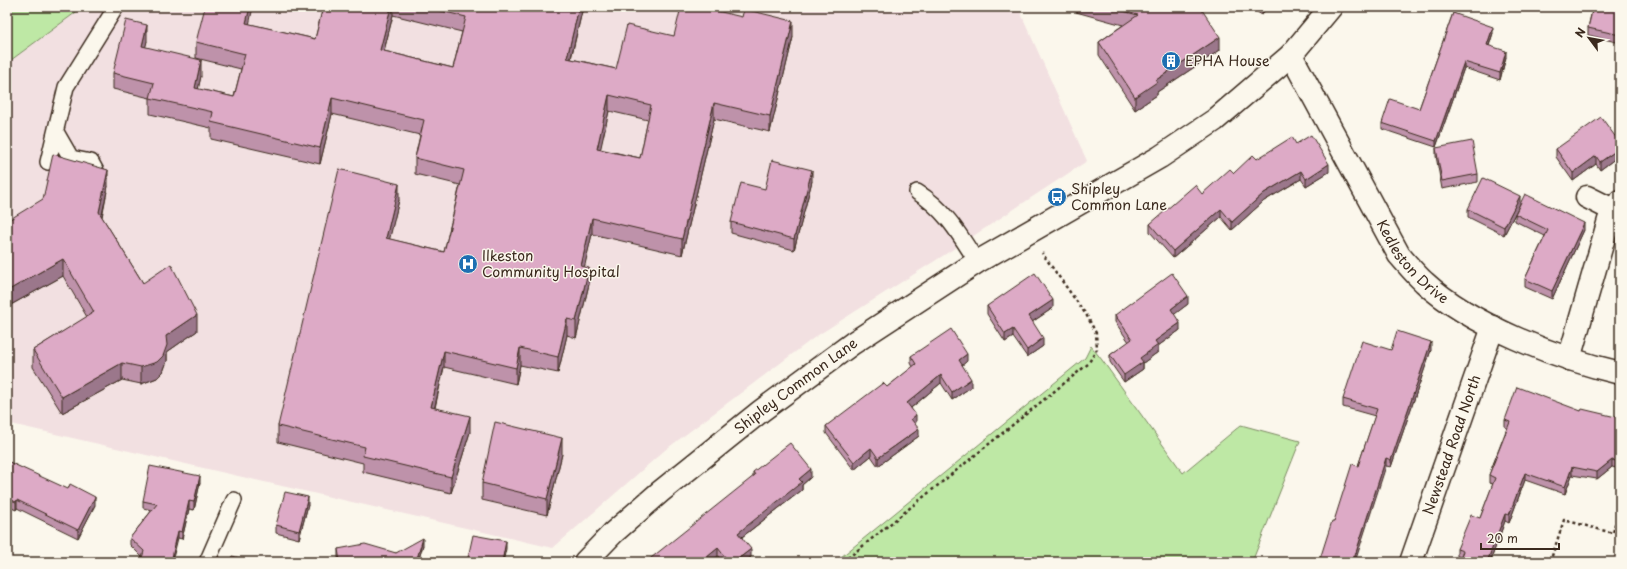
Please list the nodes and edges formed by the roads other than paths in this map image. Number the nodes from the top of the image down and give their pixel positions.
1 (116, 7) edge
2 (1331, 7) edge
3 (1291, 55) junction
4 (56, 132) junction
5 (48, 162) dead end
6 (98, 175) edge
7 (916, 192) dead end
8 (1587, 197) dead end
9 (1617, 205) edge
10 (977, 262) junction
11 (1493, 327) junction
12 (1568, 359) junction
13 (1620, 373) edge
14 (234, 500) dead end
15 (207, 562) edge
16 (585, 562) edge
17 (1411, 562) edge

1 - 4 lane
2 - 3 street, Shipley Common Lane
3 - 10 street, Shipley Common Lane
3 - 11 street, Kedleston Drive
4 - 5 lane
4 - 6 lane
7 - 10 lane
8 - 9 street
9 - 12 street
10 - 16 street, Shipley Common Lane
11 - 12 street, Kedleston Drive
11 - 17 street, Newstead Road North
12 - 13 street, Kedleston Drive
14 - 15 lane

